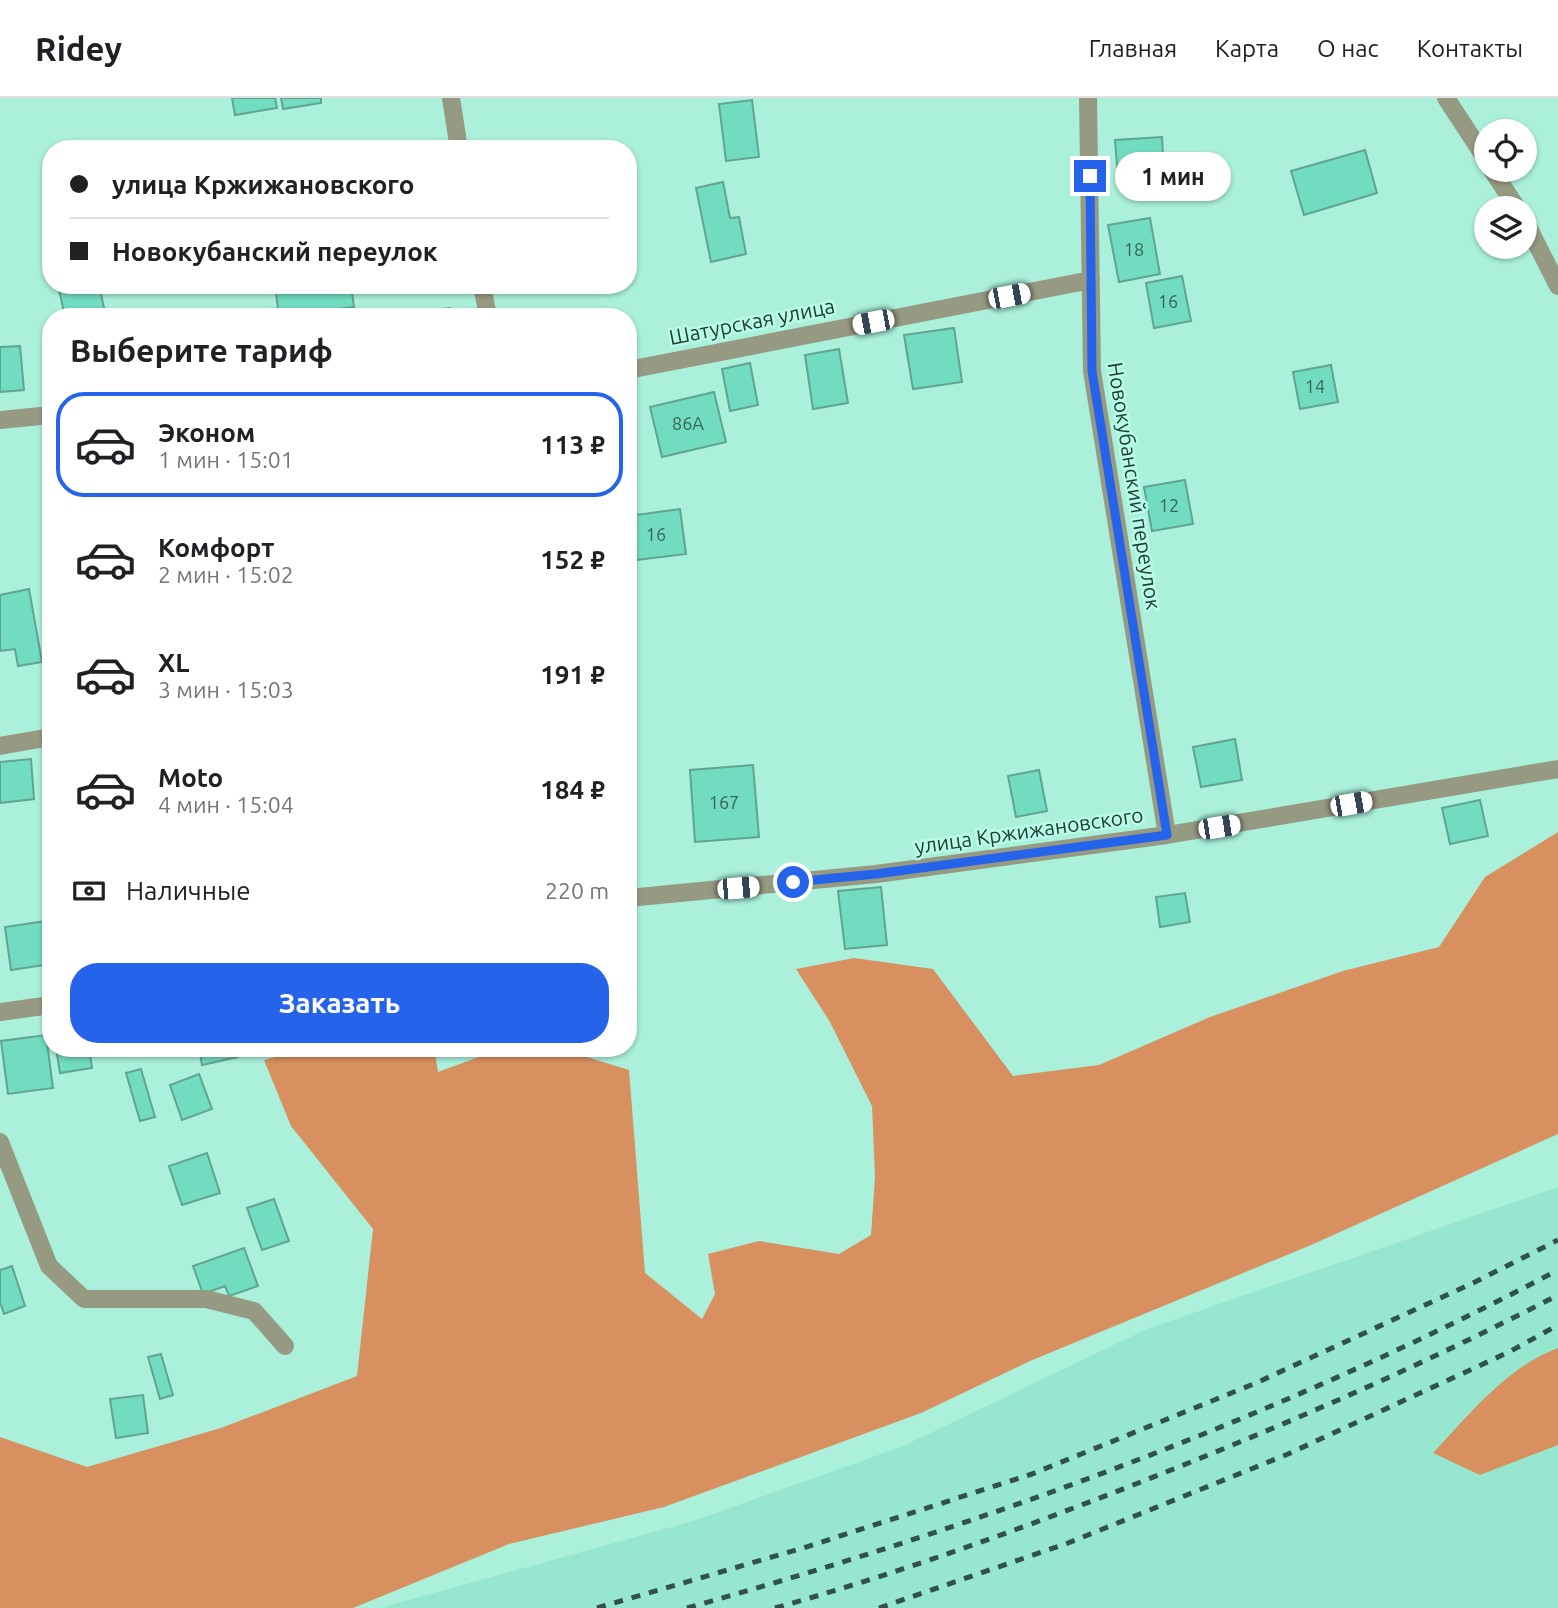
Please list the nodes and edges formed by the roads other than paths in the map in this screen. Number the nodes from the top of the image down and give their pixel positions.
1 (451, 98) edge
2 (1088, 98) edge
3 (1446, 98) edge
4 (458, 140) edge
5 (1474, 141) edge
6 (1537, 245) edge
7 (1091, 280) junction
8 (1558, 286) edge
9 (637, 368) edge
10 (42, 416) edge
11 (0, 420) edge
12 (42, 739) edge
13 (0, 746) edge
14 (1558, 769) edge
15 (1167, 835) junction
16 (637, 897) edge
17 (42, 1006) edge
18 (0, 1012) edge
19 (0, 1142) edge
20 (285, 1346) dead end

1 - 4 street
2 - 7 street, Новокубанский переулок
3 - 5 street
6 - 8 street
7 - 9 street, Шатурская улица
7 - 15 street, Новокубанский переулок
10 - 11 street
12 - 13 street
14 - 15 street, улица Кржижановского
15 - 16 street, улица Кржижановского
17 - 18 street
19 - 20 street

